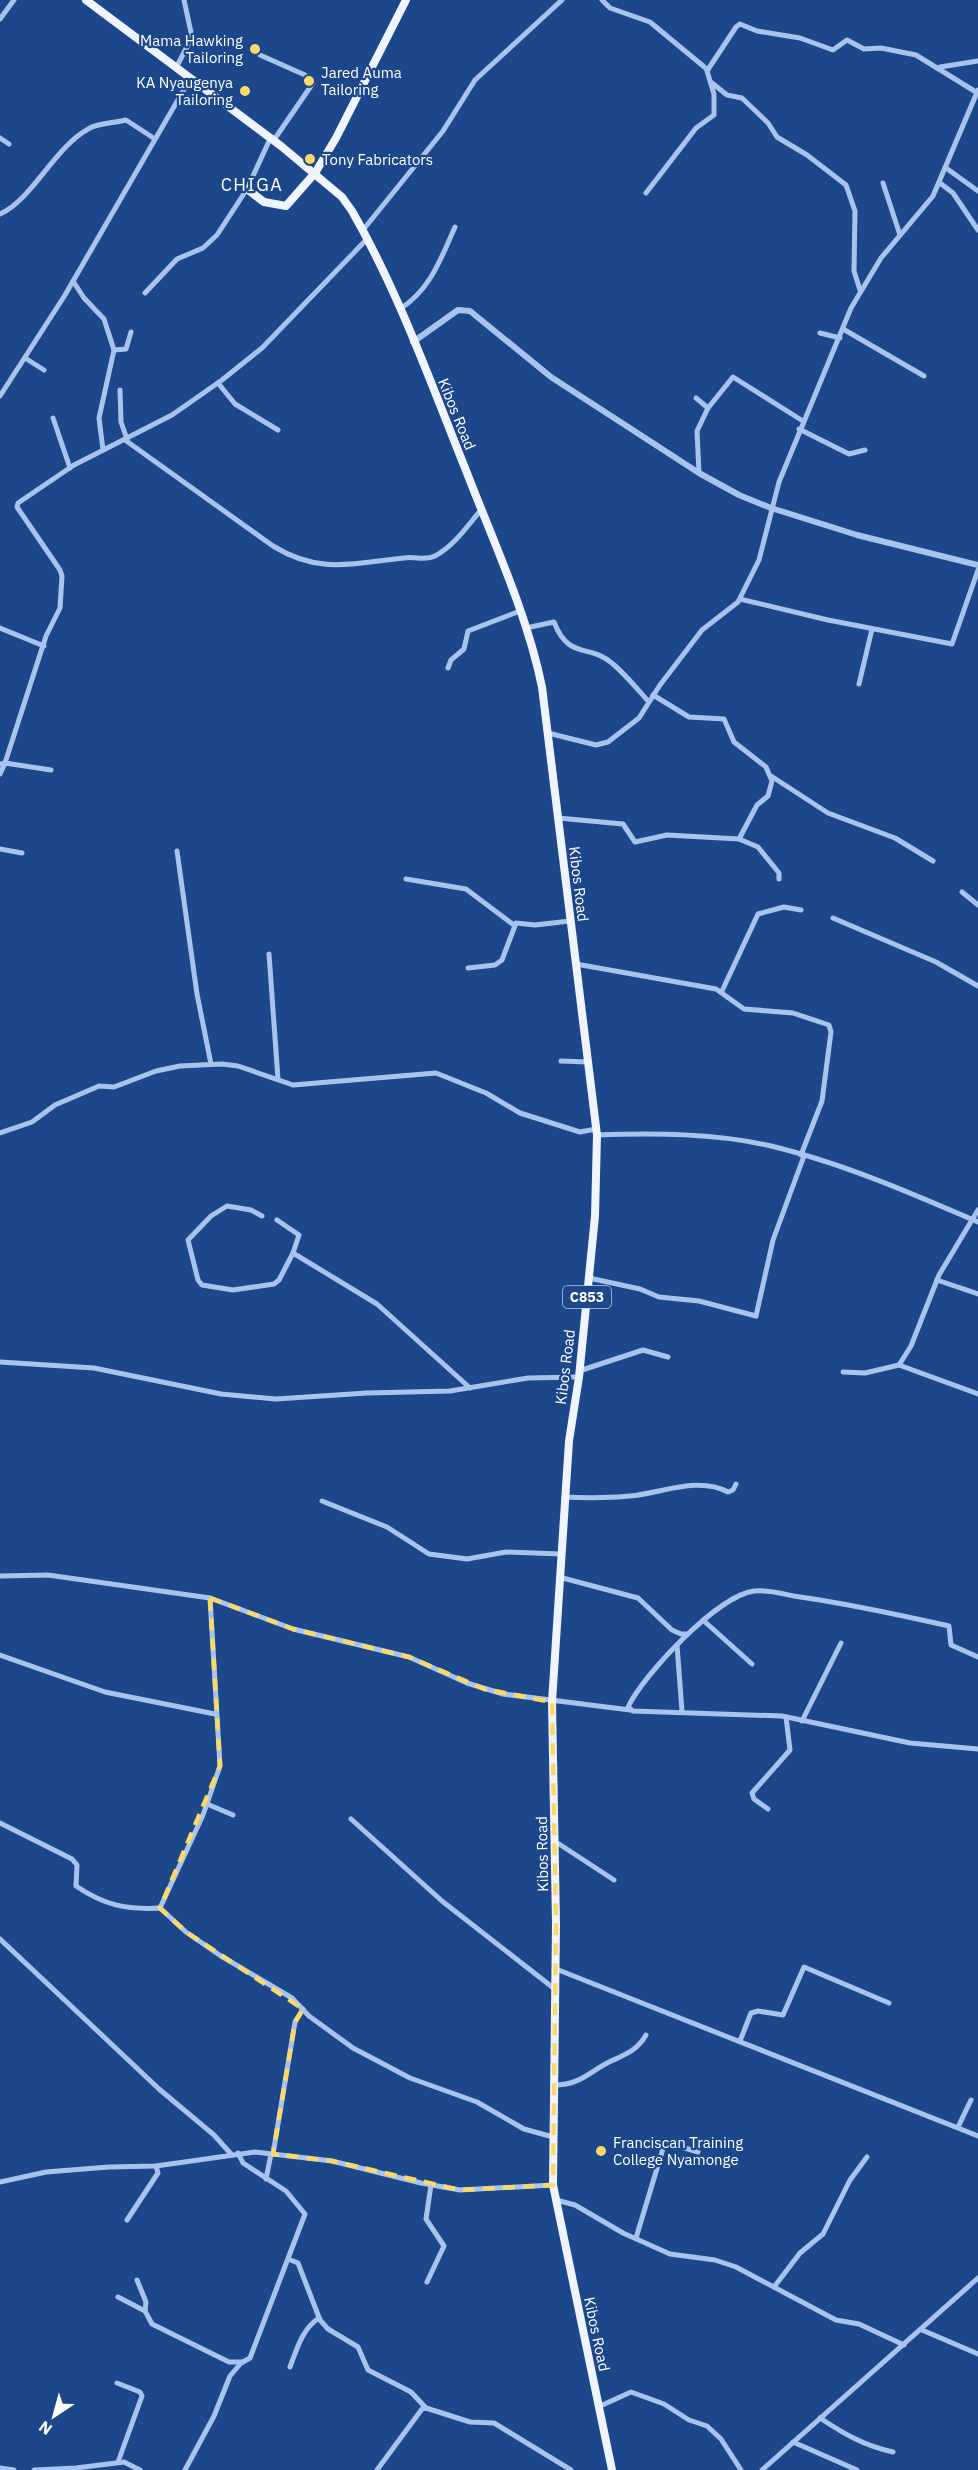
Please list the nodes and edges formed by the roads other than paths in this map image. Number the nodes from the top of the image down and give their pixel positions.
1 (14, 0) edge
2 (86, 0) edge
3 (184, 0) edge
4 (406, 0) edge
5 (562, 0) edge
6 (602, 0) edge
7 (0, 19) edge
8 (260, 55) dead end
9 (978, 61) edge
10 (176, 68) junction
11 (939, 68) junction
12 (708, 69) junction
13 (190, 79) junction
14 (711, 82) junction
15 (977, 91) edge
16 (972, 102) junction
17 (978, 107) edge
18 (0, 138) edge
19 (155, 139) junction
20 (272, 139) junction
21 (9, 144) dead end
22 (946, 168) junction
23 (315, 173) junction
24 (883, 183) dead end
25 (940, 183) junction
26 (247, 189) junction
27 (978, 191) edge
28 (646, 193) dead end
29 (0, 214) edge
30 (455, 227) dead end
31 (978, 230) edge
32 (365, 234) junction
33 (900, 235) junction
34 (73, 281) junction
35 (860, 290) junction
36 (145, 293) dead end
37 (400, 309) junction
38 (843, 329) junction
39 (131, 332) dead end
40 (820, 333) dead end
41 (840, 338) junction
42 (413, 342) junction
43 (114, 350) junction
44 (26, 358) junction
45 (44, 370) dead end
46 (924, 376) dead end
47 (218, 383) junction
48 (120, 390) dead end
49 (0, 396) edge
50 (696, 398) dead end
51 (708, 408) junction
52 (53, 418) dead end
53 (803, 421) junction
54 (799, 429) junction
55 (278, 430) dead end
56 (126, 440) junction
57 (103, 450) junction
58 (865, 450) dead end
59 (70, 468) junction
60 (699, 473) junction
61 (771, 508) junction
62 (481, 510) junction
63 (978, 565) edge
64 (978, 570) edge
65 (740, 599) junction
66 (520, 611) junction
67 (0, 628) edge
68 (526, 628) junction
69 (873, 629) junction
70 (44, 646) junction
71 (448, 668) dead end
72 (859, 684) dead end
73 (653, 695) junction
74 (649, 702) junction
75 (548, 733) junction
76 (2, 764) edge
77 (51, 770) dead end
78 (0, 774) edge
79 (771, 776) junction
80 (558, 818) junction
81 (739, 839) junction
82 (0, 849) edge
83 (177, 851) dead end
84 (22, 853) dead end
85 (933, 861) dead end
86 (406, 879) dead end
87 (779, 879) dead end
88 (962, 892) dead end
89 (978, 905) edge
90 (801, 910) dead end
91 (833, 918) dead end
92 (570, 921) junction
93 (514, 925) junction
94 (269, 954) dead end
95 (575, 963) junction
96 (468, 968) dead end
97 (978, 986) edge
98 (722, 991) junction
99 (561, 1061) dead end
100 (588, 1062) junction
101 (211, 1064) junction
102 (278, 1079) junction
103 (597, 1132) junction
104 (0, 1133) edge
105 (803, 1156) junction
106 (978, 1209) edge
107 (262, 1216) dead end
108 (277, 1220) dead end
109 (975, 1221) edge
110 (293, 1253) junction
111 (589, 1278) junction
112 (937, 1280) junction
113 (978, 1294) edge
114 (668, 1357) dead end
115 (0, 1362) edge
116 (899, 1365) junction
117 (843, 1372) dead end
118 (579, 1374) junction
119 (470, 1388) junction
120 (978, 1394) edge
121 (736, 1484) dead end
122 (564, 1497) junction
123 (322, 1501) dead end
124 (560, 1554) junction
125 (0, 1576) edge
126 (559, 1577) junction
127 (210, 1598) junction
128 (704, 1621) junction
129 (687, 1634) junction
130 (841, 1643) dead end
131 (677, 1645) junction
132 (0, 1655) edge
133 (978, 1658) edge
134 (752, 1664) dead end
135 (552, 1702) junction
136 (630, 1710) junction
137 (682, 1711) junction
138 (215, 1714) junction
139 (786, 1717) junction
140 (802, 1721) junction
141 (978, 1749) edge
142 (207, 1804) junction
143 (768, 1809) dead end
144 (233, 1815) dead end
145 (351, 1819) dead end
146 (0, 1823) edge
147 (556, 1842) junction
148 (614, 1880) dead end
149 (160, 1908) junction
150 (0, 1939) edge
151 (556, 1969) junction
152 (556, 1990) junction
153 (889, 2003) dead end
154 (303, 2009) junction
155 (646, 2036) dead end
156 (740, 2041) junction
157 (554, 2085) junction
158 (971, 2100) dead end
159 (958, 2127) junction
160 (978, 2136) edge
161 (553, 2137) junction
162 (698, 2152) dead end
163 (234, 2154) junction
164 (272, 2154) junction
165 (867, 2157) dead end
166 (156, 2166) junction
167 (266, 2179) junction
168 (0, 2182) edge
169 (431, 2185) junction
170 (553, 2185) junction
171 (556, 2200) junction
172 (127, 2220) dead end
173 (636, 2238) junction
174 (288, 2259) junction
175 (978, 2278) edge
176 (137, 2280) dead end
177 (427, 2282) dead end
178 (774, 2287) junction
179 (118, 2297) dead end
180 (145, 2311) junction
181 (319, 2318) junction
182 (922, 2330) junction
183 (904, 2345) junction
184 (978, 2354) edge
185 (244, 2362) junction
186 (290, 2367) dead end
187 (117, 2383) dead end
188 (598, 2407) junction
189 (426, 2408) junction
190 (820, 2418) junction
191 (793, 2442) junction
192 (893, 2452) dead end
193 (118, 2462) junction
194 (0, 2468) edge
195 (75, 2469) edge
196 (14, 2470) edge
197 (34, 2470) edge
198 (140, 2470) edge
199 (184, 2470) edge
200 (377, 2470) edge
201 (571, 2470) edge
202 (612, 2470) edge
203 (741, 2470) edge
204 (762, 2470) edge
205 (857, 2470) edge

1 - 7 street
2 - 10 main road, Kibos Road
3 - 10 street
4 - 23 main road
5 - 32 street
6 - 12 street
8 - 20 street
9 - 11 street
10 - 13 main road, Kibos Road
11 - 12 street
11 - 15 street
12 - 14 street
13 - 19 street
13 - 20 main road, Kibos Road
14 - 28 street
14 - 35 street
15 - 16 street
16 - 17 street
16 - 22 street
18 - 21 street
19 - 29 street
19 - 34 street
20 - 23 main road, Kibos Road
20 - 26 street
22 - 25 street
22 - 27 street
23 - 26 main road
23 - 32 main road, Kibos Road / C853
24 - 33 street
25 - 31 street
25 - 33 street
26 - 36 street
30 - 37 street
32 - 37 main road, Kibos Road / C853
32 - 47 street
33 - 35 street
34 - 43 street
34 - 44 street
35 - 38 street
37 - 42 main road, Kibos Road / C853
38 - 41 street
38 - 46 street
39 - 43 street
40 - 41 street
41 - 53 street
42 - 60 street
42 - 62 main road, Kibos Road / C853
43 - 57 street
44 - 45 street
44 - 49 street
47 - 55 street
47 - 56 street
48 - 56 street
50 - 51 street
51 - 53 street
51 - 60 street
52 - 59 street
53 - 54 street
54 - 58 street
54 - 61 street
56 - 57 street
56 - 62 street
57 - 59 street
59 - 70 street
60 - 61 street
61 - 63 street
61 - 65 street
62 - 66 main road, Kibos Road / C853
64 - 69 street
65 - 69 street
65 - 73 street
66 - 68 main road, Kibos Road / C853
66 - 71 street
67 - 70 street
68 - 74 street
68 - 75 main road, Kibos Road / C853
69 - 72 street
70 - 76 street
73 - 74 street
73 - 79 street
74 - 75 street
75 - 80 main road, Kibos Road / C853
76 - 77 street
76 - 78 street
79 - 81 street
79 - 85 street
80 - 81 street
80 - 92 main road, Kibos Road / C853
81 - 87 street
82 - 84 street
83 - 101 street
86 - 93 street
88 - 89 street
90 - 98 street
91 - 97 street
92 - 93 street
92 - 95 main road, Kibos Road / C853
93 - 96 street
94 - 102 street
95 - 98 street
95 - 100 main road, Kibos Road / C853
98 - 105 street
99 - 100 street
100 - 103 main road, Kibos Road / C853
101 - 102 street
101 - 104 street
102 - 103 street
103 - 105 street
103 - 111 main road, Kibos Road / C853
105 - 109 street
105 - 111 street
106 - 109 street
107 - 110 street
108 - 110 street
109 - 112 street
110 - 119 street
111 - 118 main road, Kibos Road / C853
112 - 113 street
112 - 116 street
114 - 118 street
115 - 119 street
116 - 117 street
116 - 120 street
118 - 119 street
118 - 122 main road, Kibos Road / C853
121 - 122 street
122 - 124 main road, Kibos Road / C853
123 - 124 street
124 - 126 main road, Kibos Road / C853
125 - 127 street
126 - 129 street
126 - 135 main road, Kibos Road / C853
127 - 135 street
127 - 138 street
128 - 129 street
128 - 133 street
128 - 134 street
129 - 131 street
130 - 140 street
131 - 136 street
131 - 137 street
132 - 138 street
135 - 136 street
135 - 147 main road, Kibos Road / C853
136 - 137 street
137 - 139 street
138 - 142 street
139 - 140 street
139 - 143 street
140 - 141 street
142 - 144 street
142 - 149 street
145 - 152 street
146 - 149 street
147 - 148 street
147 - 151 main road, Kibos Road / C853
149 - 154 street
150 - 163 street
151 - 152 main road, Kibos Road / C853
151 - 156 street
152 - 157 main road, Kibos Road / C853
153 - 156 street
154 - 161 street
154 - 164 street
155 - 157 street
156 - 159 street
157 - 161 main road, Kibos Road / C853
158 - 159 street
159 - 160 street
161 - 170 main road, Kibos Road / C853
162 - 173 street
163 - 164 street
163 - 166 street
163 - 167 street
164 - 167 street
164 - 169 street
165 - 178 street
166 - 168 street
166 - 172 street
167 - 174 street
169 - 170 street
169 - 177 street
170 - 171 main road, Kibos Road / C853
171 - 173 street
171 - 188 main road, Kibos Road / C853
173 - 178 street
174 - 181 street
174 - 185 street
175 - 182 street
176 - 180 street
178 - 183 street
179 - 180 street
180 - 185 street
181 - 186 street
181 - 189 street
182 - 183 street
182 - 184 street
183 - 190 street
185 - 199 street
187 - 193 street
188 - 202 main road, Kibos Road / C853
188 - 203 street
189 - 200 street
189 - 201 street
190 - 191 street
190 - 192 street
191 - 204 street
191 - 205 street
193 - 195 street
193 - 198 street
194 - 196 street
195 - 197 street

